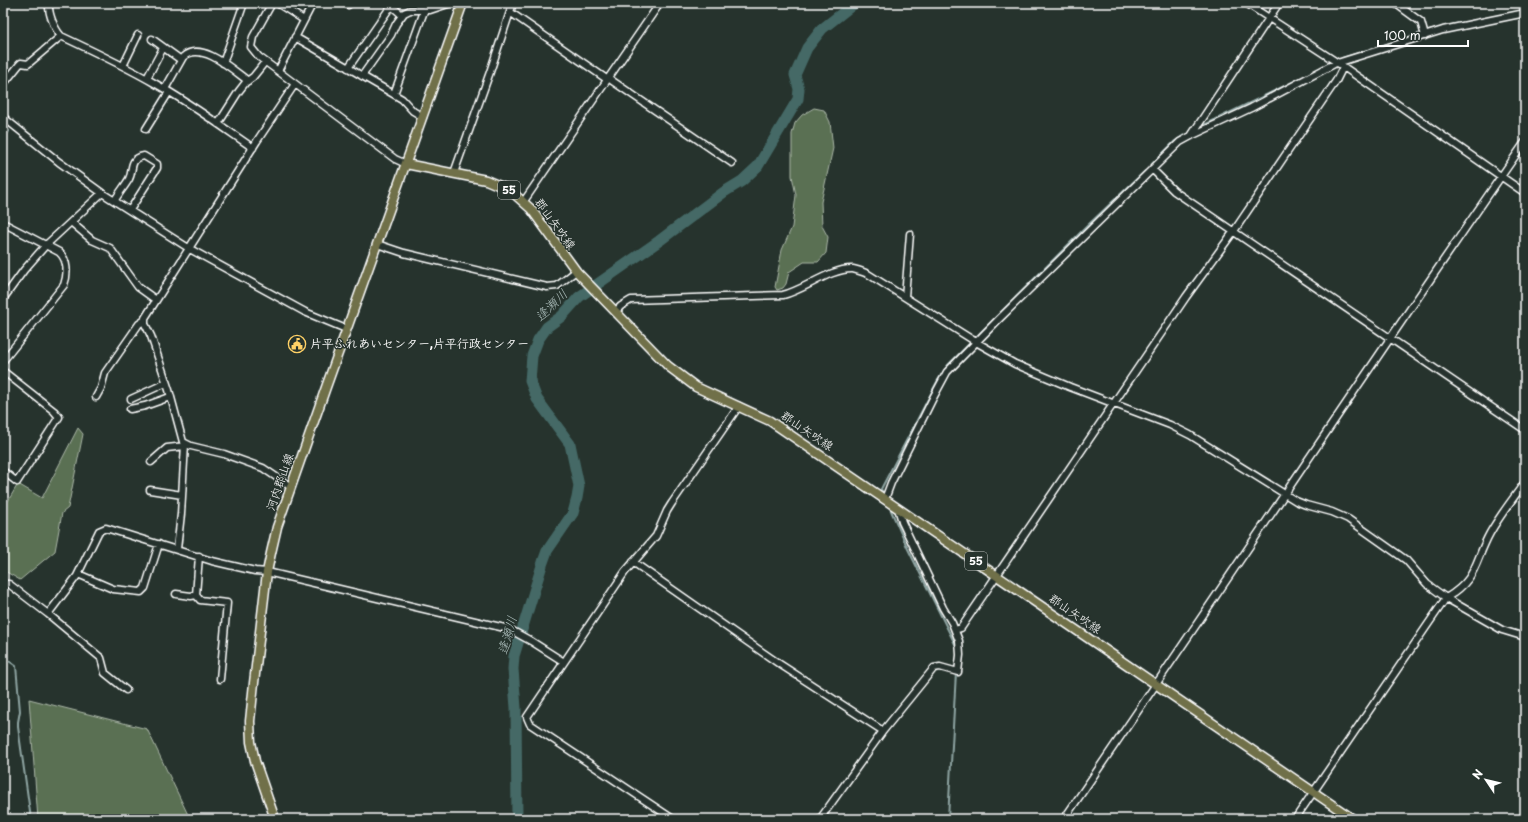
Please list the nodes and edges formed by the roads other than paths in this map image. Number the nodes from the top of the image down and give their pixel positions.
1 (49, 3) edge
2 (244, 3) edge
3 (272, 3) edge
4 (276, 3) edge
5 (313, 3) edge
6 (427, 3) edge
7 (451, 3) edge
8 (514, 3) edge
9 (660, 3) edge
10 (1246, 3) edge
11 (1279, 3) edge
12 (1395, 3) edge
13 (461, 4) edge
14 (424, 10) junction
15 (510, 12) junction
16 (1525, 13) edge
17 (402, 15) junction
18 (1269, 18) junction
19 (304, 20) junction
20 (138, 35) dead end
21 (61, 36) junction
22 (1426, 36) junction
23 (295, 37) junction
24 (152, 39) dead end
25 (163, 48) junction
26 (181, 60) junction
27 (265, 62) junction
28 (223, 63) junction
29 (1340, 65) junction
30 (123, 66) junction
31 (348, 68) junction
32 (278, 71) junction
33 (362, 76) junction
34 (147, 78) junction
35 (608, 79) junction
36 (248, 81) junction
37 (295, 84) junction
38 (3, 85) edge
39 (167, 90) junction
40 (394, 94) junction
41 (3, 117) edge
42 (423, 118) junction
43 (218, 124) junction
44 (146, 129) dead end
45 (1191, 136) junction
46 (1525, 142) edge
47 (253, 148) junction
48 (732, 163) dead end
49 (406, 164) junction
50 (1152, 169) junction
51 (454, 172) junction
52 (1501, 177) junction
53 (102, 193) junction
54 (1525, 193) edge
55 (115, 200) junction
56 (524, 201) junction
57 (130, 210) junction
58 (71, 222) junction
59 (3, 223) edge
60 (1234, 231) junction
61 (910, 234) dead end
62 (377, 244) junction
63 (46, 245) junction
64 (190, 249) junction
65 (576, 271) junction
66 (905, 298) junction
67 (3, 299) edge
68 (156, 300) junction
69 (615, 312) junction
70 (145, 320) junction
71 (346, 329) junction
72 (1391, 338) junction
73 (976, 342) junction
74 (3, 361) edge
75 (3, 371) edge
76 (166, 383) junction
77 (96, 396) dead end
78 (170, 397) junction
79 (131, 399) dead end
80 (1114, 403) junction
81 (739, 406) junction
82 (130, 409) dead end
83 (1525, 430) edge
84 (185, 445) junction
85 (151, 462) dead end
86 (3, 471) edge
87 (1525, 482) edge
88 (291, 487) junction
89 (150, 490) dead end
90 (1284, 493) junction
91 (182, 495) junction
92 (885, 499) junction
93 (898, 508) junction
94 (159, 544) junction
95 (177, 549) junction
96 (199, 556) junction
97 (633, 562) junction
98 (267, 572) junction
99 (78, 574) junction
100 (997, 575) junction
101 (3, 584) edge
102 (176, 594) dead end
103 (196, 595) junction
104 (1446, 598) junction
105 (48, 614) junction
106 (955, 630) junction
107 (1525, 637) edge
108 (564, 662) junction
109 (220, 680) dead end
110 (1156, 684) junction
111 (126, 690) dead end
112 (883, 731) junction
113 (1313, 792) junction
114 (274, 819) edge
115 (673, 819) edge
116 (820, 819) edge
117 (1064, 819) edge
118 (1295, 819) edge
119 (1353, 819) edge

1 - 21 street
2 - 28 street
3 - 27 street
4 - 19 street
5 - 19 street
6 - 14 street
7 - 14 street
8 - 15 street
9 - 35 street
10 - 18 street
11 - 18 street
12 - 22 street
13 - 42 main road
14 - 17 street
14 - 40 street
15 - 35 street
15 - 51 street
16 - 22 street
17 - 31 street
17 - 33 street
18 - 29 street
18 - 45 street
19 - 23 street
20 - 30 street
21 - 30 street
21 - 38 street
22 - 29 street
23 - 31 street
23 - 32 street
24 - 25 street
25 - 26 street
25 - 34 street
26 - 28 street
26 - 39 street
27 - 32 street
27 - 36 street
28 - 36 street
29 - 45 street
29 - 52 street
29 - 60 street
30 - 34 street
31 - 33 street
32 - 37 street
33 - 40 street
34 - 39 street
35 - 48 street
35 - 56 street
36 - 43 street
37 - 47 street
37 - 49 street
39 - 43 street
39 - 44 street
40 - 42 street
41 - 53 street
42 - 49 main road
43 - 47 street
45 - 50 street
46 - 52 street
47 - 64 street
49 - 51 main road, 郡山矢吹線 / 55
49 - 62 main road, 河内郡山線
50 - 60 street
50 - 73 street
51 - 56 main road, 郡山矢吹線 / 55
52 - 54 street
52 - 72 street
53 - 55 street
53 - 58 street
55 - 57 street
55 - 57 street
56 - 65 main road, 郡山矢吹線 / 55
57 - 64 street
58 - 63 street
58 - 68 street
59 - 63 street
60 - 72 street
60 - 80 street
61 - 66 street
62 - 65 street
62 - 71 main road, 河内郡山線
63 - 67 street
63 - 74 street
64 - 68 street
64 - 71 street
65 - 69 main road, 郡山矢吹線 / 55
66 - 69 street
66 - 73 street
68 - 70 street
69 - 81 main road, 郡山矢吹線 / 55
70 - 76 street
70 - 77 street
71 - 88 main road, 河内郡山線
72 - 83 street
72 - 90 street
73 - 80 street
73 - 92 street
75 - 86 street
76 - 78 street
76 - 79 street
78 - 82 street
78 - 84 street
80 - 90 street
80 - 100 street
81 - 92 main road, 郡山矢吹線 / 55
81 - 97 street
84 - 85 street
84 - 88 street
84 - 91 street
87 - 104 street
88 - 98 main road, 河内郡山線
89 - 91 street
90 - 104 street
90 - 110 street
91 - 95 street
92 - 93 main road, 郡山矢吹線 / 55
93 - 100 main road, 郡山矢吹線 / 55
93 - 106 street
94 - 95 street
94 - 99 street
94 - 99 street
95 - 96 street
96 - 98 street
96 - 103 street
97 - 108 street
97 - 112 street
98 - 108 street
98 - 114 main road, 河内郡山線
99 - 105 street
100 - 106 street
100 - 110 main road, 郡山矢吹線 / 55
101 - 105 street
102 - 103 street
103 - 109 street
104 - 107 street
104 - 113 street
105 - 111 street
106 - 112 street
108 - 115 street
110 - 113 main road, 郡山矢吹線 / 55
110 - 117 street
112 - 116 street
113 - 118 street
113 - 119 main road, 郡山矢吹線 / 55

